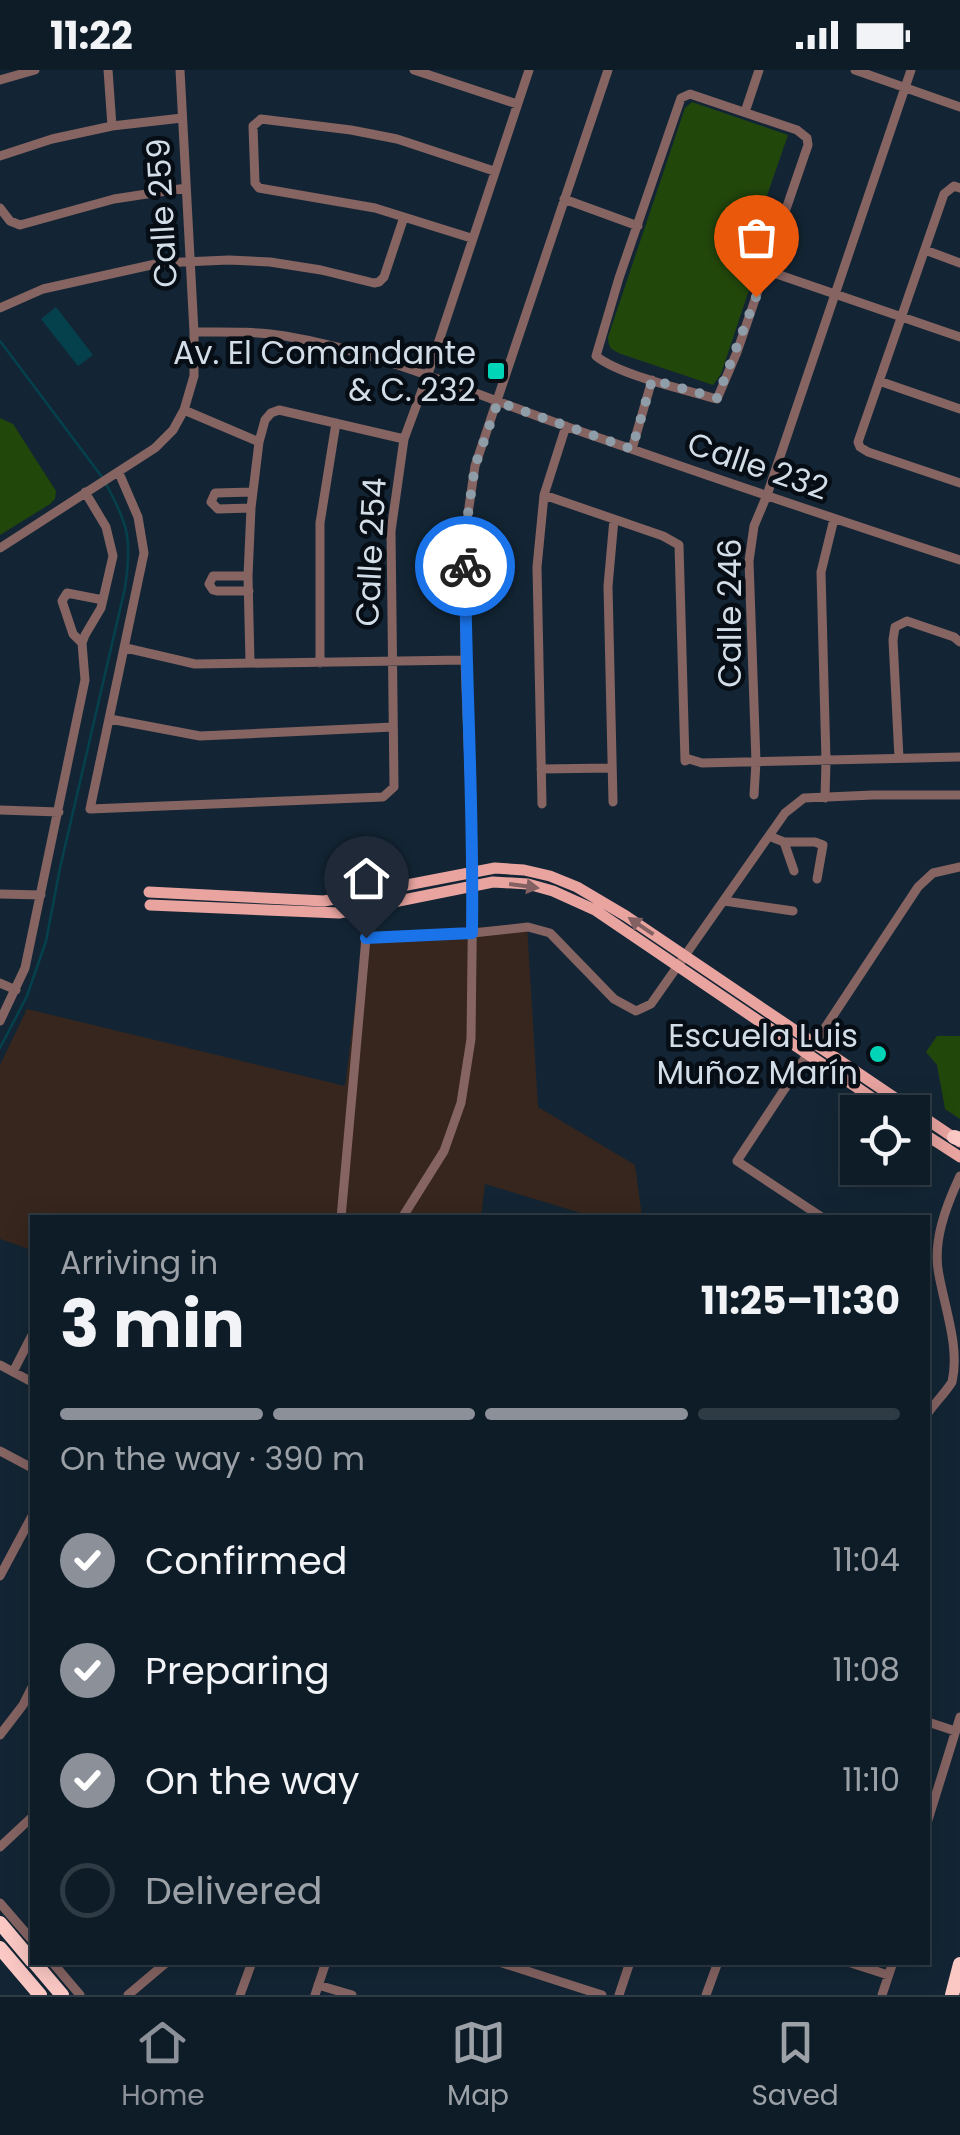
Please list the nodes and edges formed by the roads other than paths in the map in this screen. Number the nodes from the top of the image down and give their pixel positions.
1 (36, 70) edge
2 (108, 70) edge
3 (180, 70) edge
4 (414, 70) edge
5 (529, 70) edge
6 (608, 70) edge
7 (759, 70) edge
8 (855, 70) edge
9 (911, 70) edge
10 (0, 80) edge
11 (905, 87) junction
12 (517, 104) junction
13 (960, 107) edge
14 (746, 112) junction
15 (182, 118) junction
16 (112, 126) junction
17 (0, 156) edge
18 (494, 171) junction
19 (186, 188) junction
20 (960, 188) edge
21 (564, 199) junction
22 (0, 208) edge
23 (404, 217) junction
24 (638, 226) junction
25 (471, 238) junction
26 (925, 250) junction
27 (190, 261) junction
28 (960, 263) edge
29 (765, 270) junction
30 (834, 294) junction
31 (0, 308) edge
32 (901, 317) junction
33 (194, 332) junction
34 (960, 337) edge
35 (428, 374) junction
36 (652, 380) junction
37 (879, 381) junction
38 (498, 402) junction
39 (960, 408) edge
40 (184, 410) junction
41 (336, 423) junction
42 (566, 426) junction
43 (404, 440) junction
44 (259, 442) junction
45 (632, 449) junction
46 (116, 474) junction
47 (960, 483) edge
48 (90, 490) junction
49 (253, 492) junction
50 (544, 495) junction
51 (767, 495) junction
52 (251, 508) junction
53 (834, 518) junction
54 (614, 519) junction
55 (0, 548) edge
56 (960, 560) edge
57 (248, 576) junction
58 (248, 591) junction
59 (103, 600) junction
60 (960, 642) edge
61 (82, 644) junction
62 (126, 648) junction
63 (392, 660) junction
64 (466, 660) junction
65 (250, 663) junction
66 (320, 663) junction
67 (110, 719) junction
68 (393, 726) junction
69 (960, 757) edge
70 (899, 758) junction
71 (826, 760) junction
72 (756, 762) junction
73 (611, 768) junction
74 (541, 770) junction
75 (754, 794) dead end
76 (960, 796) edge
77 (824, 798) junction
78 (613, 802) dead end
79 (542, 804) dead end
80 (0, 810) edge
81 (59, 812) junction
82 (769, 836) junction
83 (784, 842) junction
84 (960, 867) edge
85 (794, 870) dead end
86 (473, 873) junction
87 (817, 878) dead end
88 (473, 887) junction
89 (0, 894) edge
90 (41, 894) junction
91 (724, 901) junction
92 (792, 911) dead end
93 (472, 933) junction
94 (681, 961) junction
95 (0, 982) edge
96 (16, 990) junction
97 (0, 1021) edge
98 (818, 1038) junction
99 (807, 1055) junction
100 (867, 1095) edge
101 (930, 1138) edge
102 (958, 1139) edge
103 (960, 1158) edge
104 (960, 1176) edge
105 (341, 1215) edge
106 (404, 1215) edge
107 (819, 1215) edge
108 (30, 1338) edge
109 (0, 1365) edge
110 (13, 1372) junction
111 (30, 1381) edge
112 (930, 1410) edge
113 (0, 1451) edge
114 (30, 1467) edge
115 (30, 1520) edge
116 (0, 1576) edge
117 (30, 1691) edge
118 (960, 1717) edge
119 (930, 1723) edge
120 (955, 1731) junction
121 (0, 1735) edge
122 (930, 1813) edge
123 (30, 1819) edge
124 (0, 1827) edge
125 (10, 1838) junction
126 (0, 1847) edge
127 (0, 1903) edge
128 (0, 1923) edge
129 (30, 1938) edge
130 (0, 1948) edge
131 (30, 1958) edge
132 (960, 1964) edge
133 (36, 1965) edge
134 (55, 1965) edge
135 (164, 1965) edge
136 (251, 1965) edge
137 (325, 1965) edge
138 (508, 1965) edge
139 (629, 1965) edge
140 (717, 1965) edge
141 (857, 1965) edge
142 (891, 1965) edge
143 (888, 1975) junction
144 (317, 1990) edge
145 (141, 1991) edge
146 (40, 1995) edge
147 (62, 1995) edge
148 (80, 1995) edge
149 (128, 1995) edge
150 (240, 1995) edge
151 (352, 1995) edge
152 (602, 1995) edge
153 (619, 1995) edge
154 (706, 1995) edge
155 (882, 1995) edge
156 (952, 1995) edge

1 - 10 street
2 - 16 street
3 - 15 street, Calle 259
4 - 12 street
5 - 12 street, Calle 254
6 - 21 street
7 - 14 street
8 - 11 street
9 - 11 street, Calle 246
11 - 13 street
11 - 30 street, Calle 246
12 - 18 street, Calle 254
14 - 24 street
14 - 29 street
15 - 16 street
15 - 19 street, Calle 259
16 - 17 street
18 - 23 street
18 - 25 street, Calle 254
19 - 22 street
19 - 27 street, Calle 259
20 - 26 street
21 - 24 street
21 - 38 street
23 - 25 street
23 - 27 street
24 - 36 street
25 - 35 street, Calle 254
26 - 28 street
26 - 32 street
27 - 31 street
27 - 33 street, Calle 259
29 - 30 street
29 - 36 street
30 - 32 street
30 - 51 street, Calle 246
32 - 34 street
32 - 37 street
33 - 35 street, Calle 232
33 - 40 street, Calle 259
35 - 38 street, Calle 232
35 - 43 street, Calle 254
36 - 45 street
37 - 39 street
37 - 47 street
38 - 42 street, Calle 232
38 - 64 street
40 - 44 street
40 - 46 street, Calle 259
41 - 43 street
41 - 44 street
41 - 66 street
42 - 45 street, Calle 232
42 - 50 street
43 - 63 street, Calle 254
44 - 49 street
45 - 51 street, Calle 232
46 - 48 street, Calle 259
46 - 62 street
48 - 55 street, Calle 259
48 - 59 street
49 - 52 street
49 - 52 street
50 - 54 street
50 - 74 street
51 - 53 street, Calle 232
51 - 72 street, Calle 246
52 - 57 street
53 - 56 street, Calle 232
53 - 71 street
54 - 72 street
54 - 73 street
57 - 58 street
57 - 58 street
58 - 65 street
59 - 61 street
59 - 61 street
60 - 70 street
61 - 81 street
62 - 65 street
62 - 67 street
63 - 64 street
63 - 66 street
63 - 68 street, Calle 254
64 - 86 street
65 - 66 street
67 - 68 street
67 - 68 street, Calle 254
69 - 70 street
70 - 71 street
71 - 72 street
71 - 77 street
72 - 75 street, Calle 246
73 - 74 street
73 - 78 street
74 - 79 street
76 - 77 street
77 - 82 street
80 - 81 street
81 - 90 street
82 - 83 street
82 - 91 street
83 - 85 street
83 - 87 street
84 - 98 street
86 - 88 street
86 - 88 main road
94 -> 86 main road
88 - 93 street
88 -> 94 main road
89 - 90 street
90 - 96 street
91 - 92 street
91 - 94 street
93 - 94 street
93 - 105 street
93 - 106 street
94 - 98 main road
94 - 99 main road
95 - 96 street
96 - 97 street
98 - 99 street
98 - 102 main road
99 - 100 main road
99 - 107 street
101 - 103 main road
104 - 112 street
108 - 110 street
109 - 110 street
110 - 111 street
113 - 114 street
115 - 116 street
117 - 121 street
118 - 120 street
119 - 120 street
120 - 122 street
123 - 125 street
124 - 125 street
125 - 126 street
127 - 129 street
128 - 131 highway
130 - 146 highway
132 - 156 highway
133 - 147 highway
134 - 148 street
135 - 145 street
136 - 150 street
137 - 144 street
138 - 152 street
139 - 153 street
140 - 154 street
141 - 143 street
142 - 143 street
143 - 155 street
144 - 151 street
145 - 149 street

